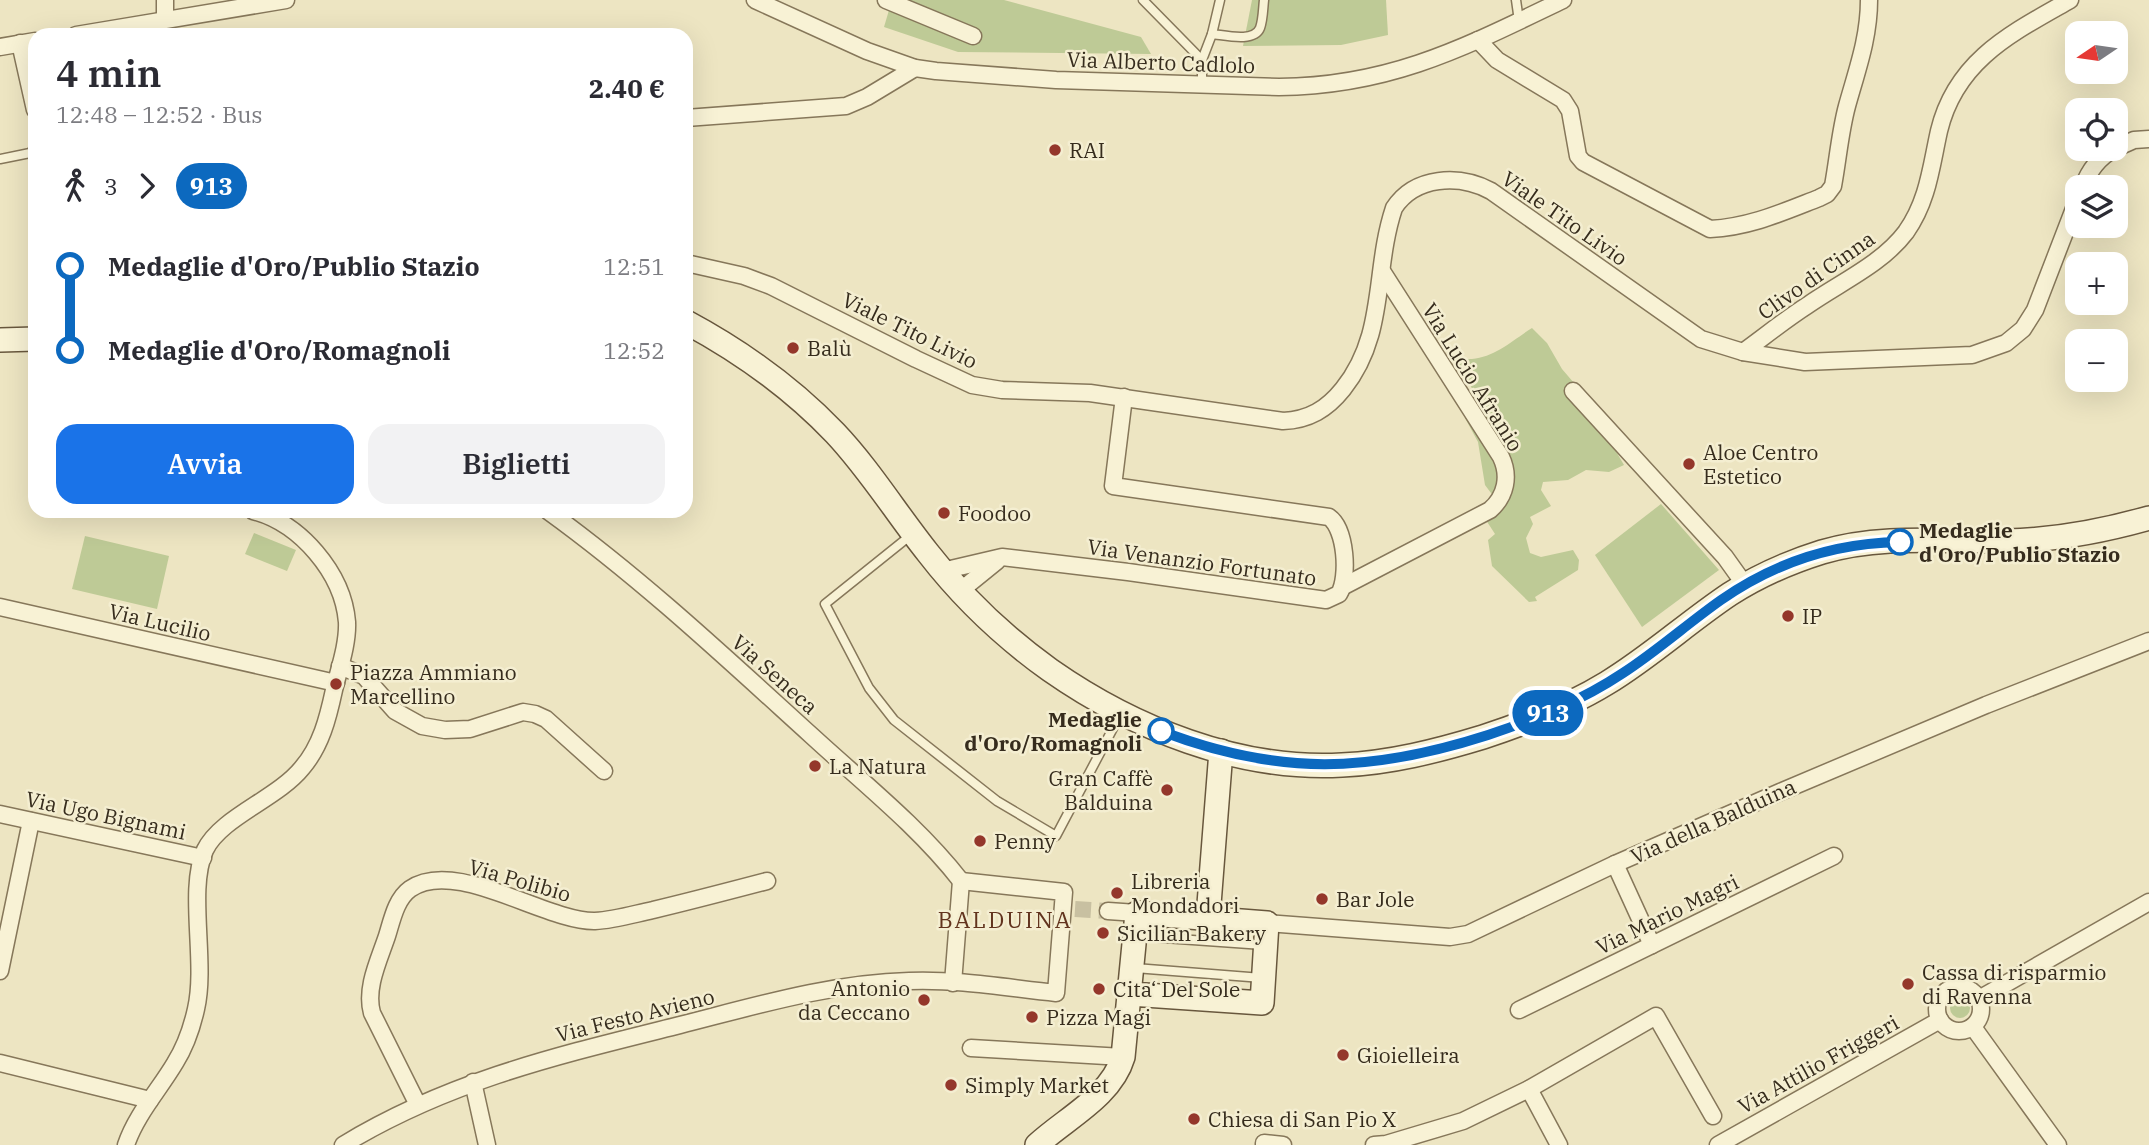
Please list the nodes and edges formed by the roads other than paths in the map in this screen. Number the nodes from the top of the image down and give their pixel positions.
1 (164, 0) edge
2 (286, 0) edge
3 (755, 0) edge
4 (886, 0) edge
5 (1143, 0) edge
6 (1220, 0) edge
7 (1264, 0) edge
8 (1517, 0) edge
9 (1563, 0) edge
10 (1869, 0) edge
11 (2070, 0) edge
12 (165, 19) junction
13 (1519, 21) junction
14 (115, 28) edge
15 (1212, 34) junction
16 (973, 36) dead end
17 (1478, 40) junction
18 (28, 42) edge
19 (0, 47) edge
20 (1202, 61) junction
21 (915, 68) junction
22 (1202, 85) junction
23 (693, 117) edge
24 (2149, 139) edge
25 (2128, 143) edge
26 (28, 153) edge
27 (0, 159) edge
28 (2065, 232) edge
29 (693, 265) edge
30 (1382, 271) junction
31 (693, 326) edge
32 (28, 339) edge
33 (0, 340) edge
34 (1743, 352) junction
35 (1573, 391) dead end
36 (1124, 397) junction
37 (274, 518) edge
38 (557, 518) edge
39 (2149, 518) edge
40 (912, 533) junction
41 (1002, 557) junction
42 (942, 571) junction
43 (1745, 585) junction
44 (1343, 586) junction
45 (960, 591) junction
46 (0, 607) edge
47 (2149, 641) edge
48 (341, 660) junction
49 (336, 683) junction
50 (1121, 712) junction
51 (1221, 751) junction
52 (604, 771) dead end
53 (0, 814) edge
54 (31, 821) junction
55 (1834, 856) dead end
56 (202, 858) junction
57 (1615, 864) junction
58 (766, 881) dead end
59 (961, 881) junction
60 (2149, 902) edge
61 (1108, 911) tunnel mouth
62 (1137, 913) junction
63 (1208, 917) junction
64 (1266, 934) junction
65 (4, 936) edge
66 (1135, 936) junction
67 (1652, 945) junction
68 (1132, 968) junction
69 (0, 971) edge
70 (1264, 978) junction
71 (953, 983) junction
72 (1130, 994) junction
73 (1979, 999) junction
74 (1519, 1010) dead end
75 (1940, 1020) junction
76 (1973, 1027) junction
77 (971, 1048) dead end
78 (1123, 1057) junction
79 (0, 1063) edge
80 (473, 1082) junction
81 (1529, 1089) junction
82 (150, 1100) junction
83 (418, 1105) junction
84 (1713, 1116) dead end
85 (1264, 1144) edge
86 (127, 1145) edge
87 (343, 1145) edge
88 (487, 1145) edge
89 (1037, 1145) edge
90 (1283, 1145) edge
91 (1374, 1145) edge
92 (1559, 1145) edge
93 (1718, 1145) edge
94 (2058, 1145) edge

1 - 12 street
2 - 12 street
3 - 21 street, Via Alberto Cadlolo
4 - 16 street
5 - 20 lane
6 - 15 lane
7 - 15 lane
8 - 13 lane
9 - 13 street, Via Alberto Cadlolo
10 - 17 street
11 - 34 street, Clivo di Cinna
12 - 14 street
13 - 17 street, Via Alberto Cadlolo
15 - 20 lane
17 - 22 street, Via Alberto Cadlolo
18 - 19 street
20 - 22 lane
21 - 22 street, Via Alberto Cadlolo
21 - 23 street
24 - 25 street
26 - 27 lane
28 - 34 street, Viale Tito Livio
29 - 36 street, Viale Tito Livio
30 - 34 street, Viale Tito Livio
30 - 36 street, Viale Tito Livio
30 - 44 street, Via Lucio Afranio
31 - 40 main road
32 - 33 main road
35 - 43 street
36 - 44 street, Via Venanzio Fortunato
37 - 48 street
38 - 59 street, Via Seneca
39 - 43 main road
40 - 42 main road
40 - 50 lane
41 - 42 street, Via Venanzio Fortunato
41 - 44 street, Via Venanzio Fortunato
41 - 45 street
42 - 45 main road
43 - 51 main road
45 - 50 main road
46 - 49 street, Via Lucilio
47 - 57 street, Via della Balduina
48 - 49 street
48 - 52 street
49 - 56 street
50 - 51 main road
51 - 63 main road
53 - 54 street, Via Ugo Bignami
54 - 56 street, Via Ugo Bignami
54 - 65 street
55 - 67 street, Via Mario Magri
56 - 82 street
57 - 64 street, Via della Balduina
57 - 67 street
58 - 83 street, Via Polibio
59 - 71 street
59 - 71 street, Via Festo Avieno
60 - 73 street
61 - 62 street
62 - 63 main road
62 - 66 main road
63 - 64 main road
64 - 66 lane
64 - 70 main road
65 - 69 street
66 - 68 main road
67 - 74 street, Via Mario Magri
68 - 70 lane
68 - 72 main road
70 - 72 main road
71 - 80 street, Via Festo Avieno
72 - 78 main road
73 - 75 street
73 - 76 street
75 - 76 street
75 - 93 street, Via Attilio Friggeri
76 - 94 street
77 - 78 street
78 - 89 main road
79 - 82 street
80 - 83 street, Via Festo Avieno
80 - 88 street
81 - 84 street
81 - 91 street
81 - 92 street
82 - 86 street
83 - 87 street, Via Festo Avieno
85 - 90 street

